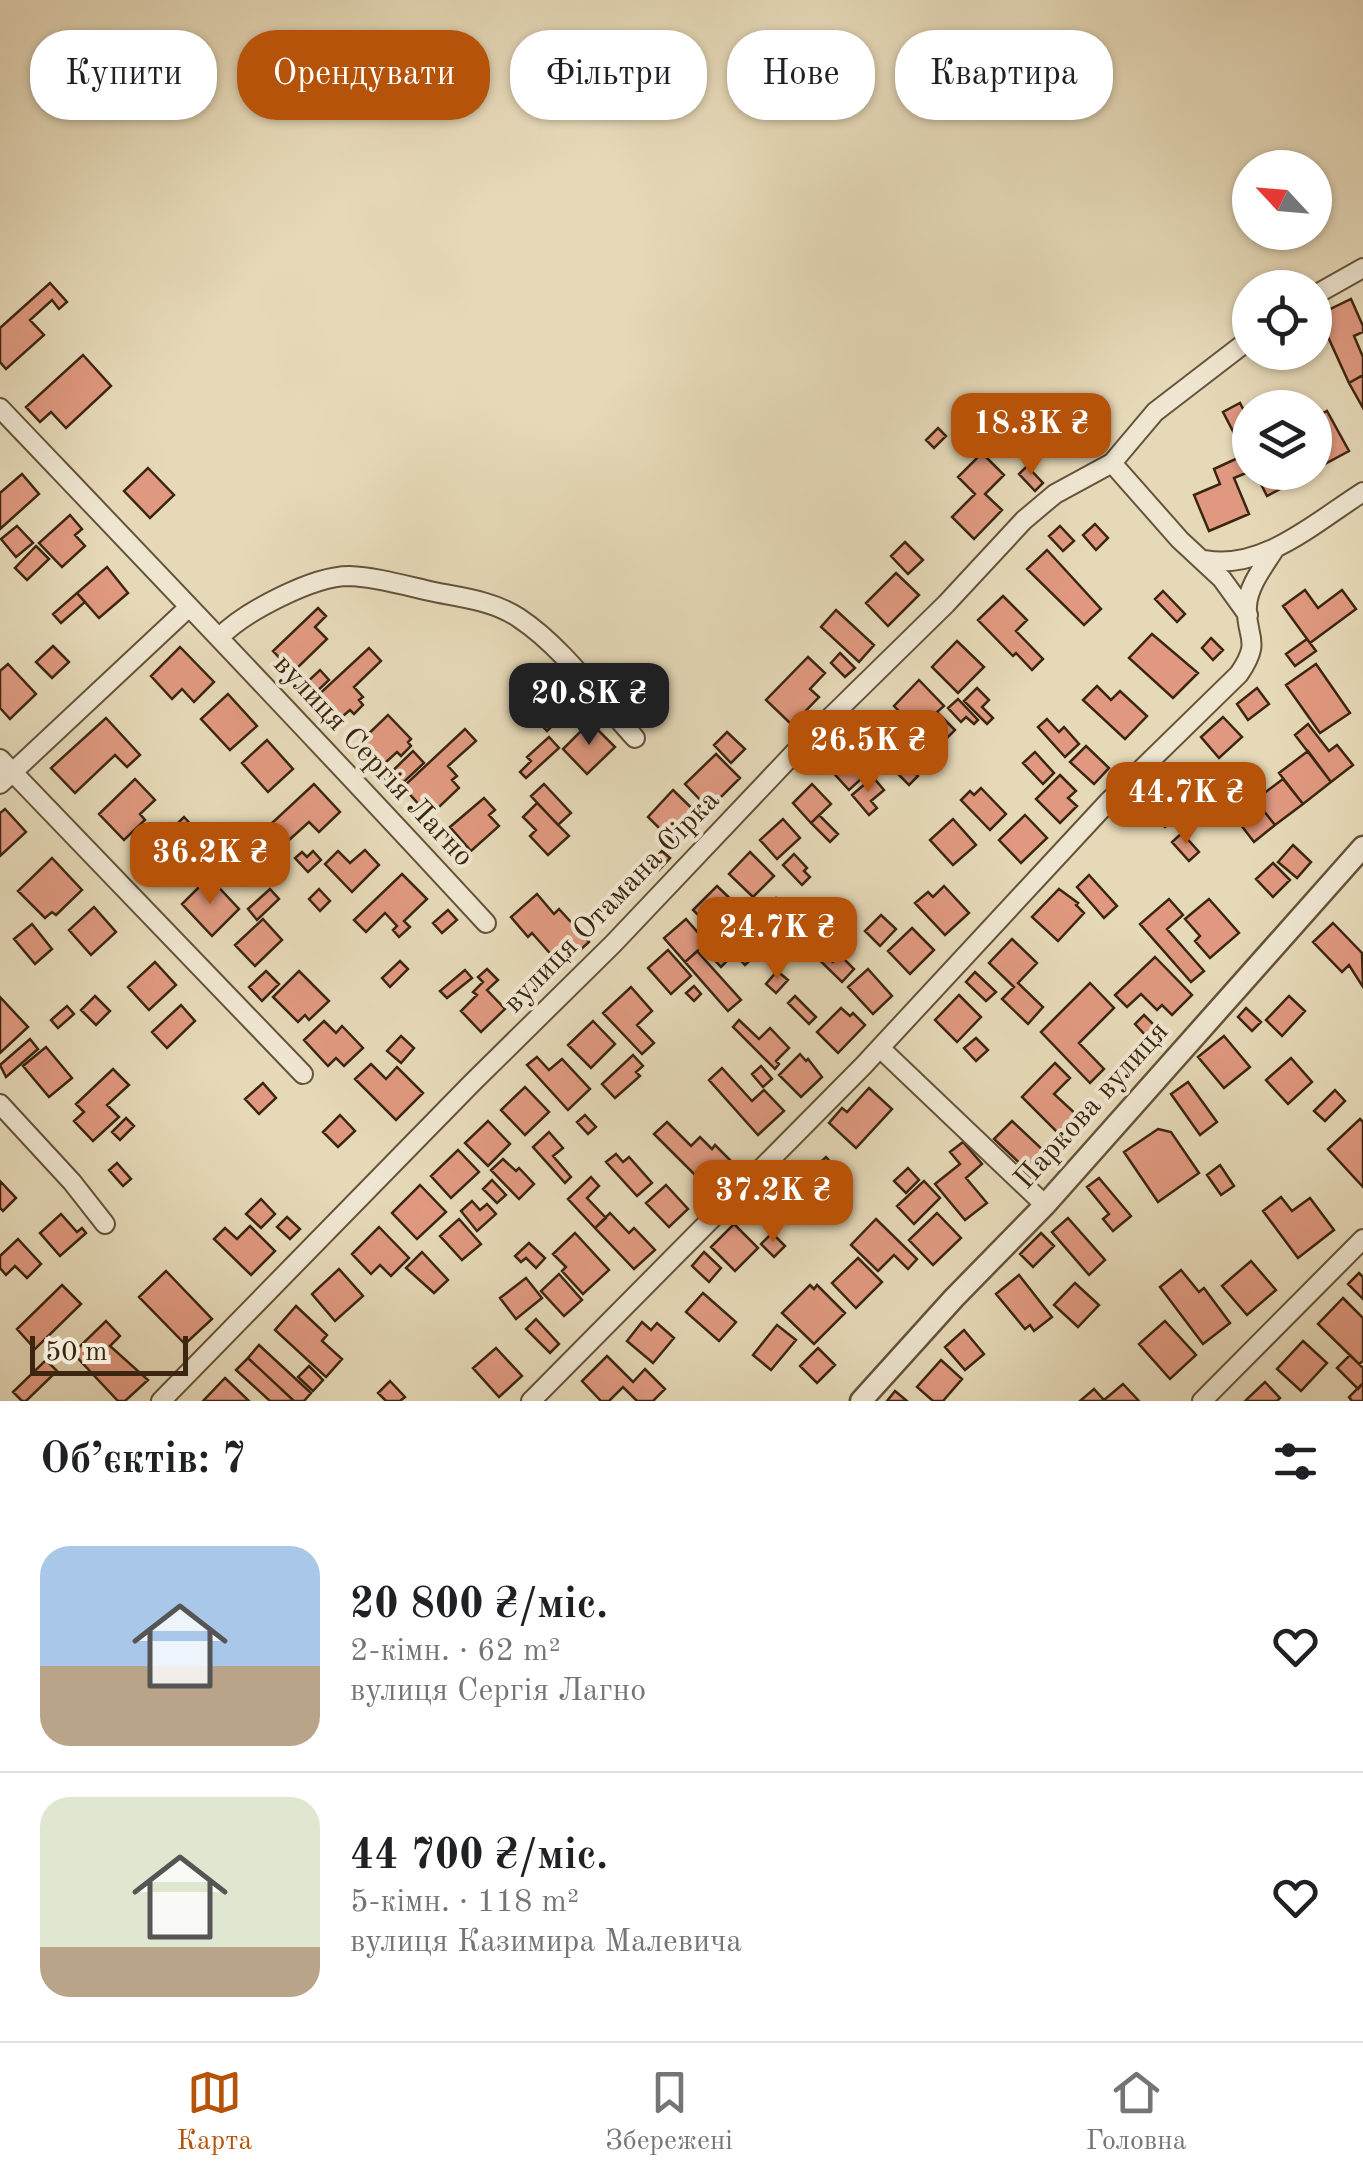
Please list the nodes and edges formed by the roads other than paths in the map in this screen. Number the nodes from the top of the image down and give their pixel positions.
1 (1363, 268) edge
2 (1332, 286) edge
3 (1232, 354) edge
4 (0, 408) edge
5 (1112, 464) junction
6 (1363, 492) edge
7 (1274, 550) junction
8 (1205, 560) junction
9 (188, 608) junction
10 (1248, 616) junction
11 (220, 638) junction
12 (636, 738) dead end
13 (4, 772) edge
14 (1363, 846) edge
15 (486, 923) dead end
16 (880, 1048) junction
17 (303, 1074) dead end
18 (0, 1104) edge
19 (1045, 1205) junction
20 (105, 1224) dead end
21 (1363, 1239) edge
22 (161, 1401) edge
23 (531, 1401) edge
24 (861, 1401) edge
25 (1202, 1401) edge

1 - 2 street
3 - 5 street, вулиця Отамана Сірка
4 - 9 street, вулиця Сергія Лагно
5 - 8 street
5 - 22 street, вулиця Отамана Сірка
6 - 7 street
7 - 8 street
7 - 10 street
8 - 10 street
9 - 11 street, вулиця Сергія Лагно
9 - 13 street
10 - 16 street
11 - 12 street
11 - 15 street, вулиця Сергія Лагно
13 - 17 street
14 - 19 street, Паркова вулиця
16 - 19 street
16 - 23 street
18 - 20 street
19 - 24 street, Паркова вулиця
21 - 25 street

